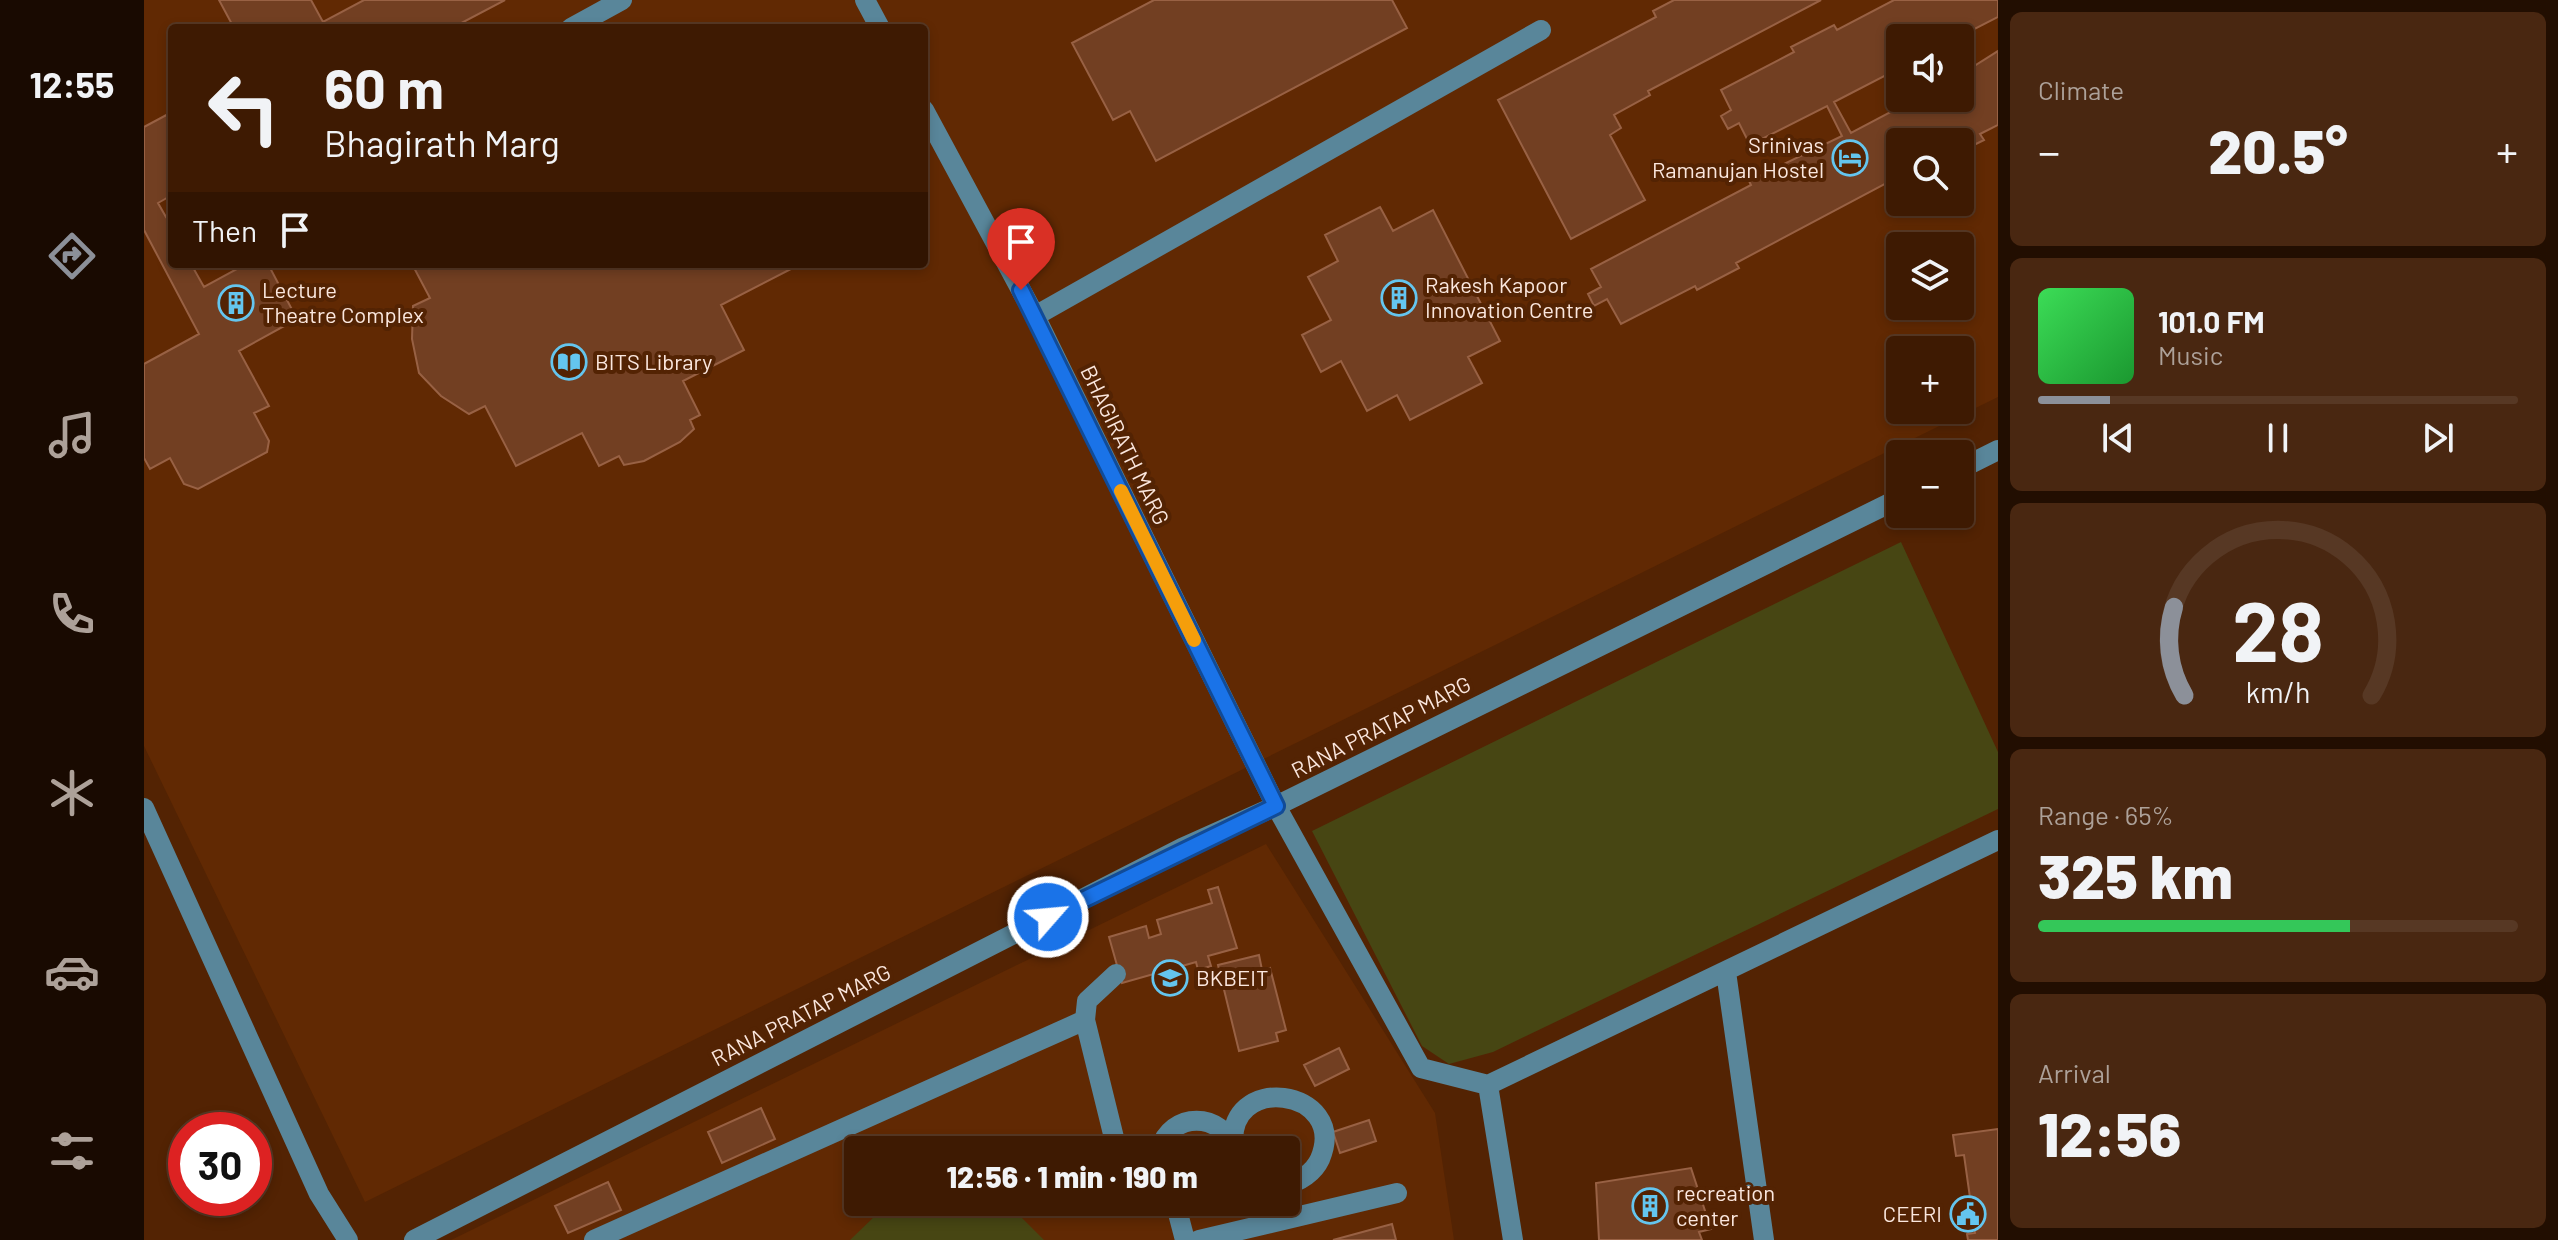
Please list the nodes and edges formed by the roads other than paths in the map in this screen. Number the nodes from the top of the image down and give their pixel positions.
1 (622, 0) edge
2 (865, 0) edge
3 (578, 24) edge
4 (878, 24) edge
5 (1541, 30) dead end
6 (928, 117) edge
7 (1035, 316) junction
8 (1998, 450) edge
9 (1974, 462) edge
10 (1886, 505) edge
11 (1276, 806) junction
12 (144, 808) edge
13 (1998, 840) edge
14 (1726, 972) junction
15 (1116, 974) dead end
16 (1085, 1020) junction
17 (1488, 1085) junction
18 (1114, 1136) edge
19 (1166, 1136) edge
20 (1226, 1136) edge
21 (1234, 1136) edge
22 (1300, 1178) edge
23 (1397, 1193) dead end
24 (1175, 1216) edge
25 (348, 1240) edge
26 (414, 1240) edge
27 (594, 1240) edge
28 (1185, 1240) edge
29 (1199, 1240) edge
30 (1513, 1240) edge
31 (1764, 1240) edge

1 - 3 street
2 - 4 street
5 - 7 street
6 - 7 street, BHAGIRATH MARG
7 - 11 street, BHAGIRATH MARG
8 - 9 street
10 - 11 street, RANA PRATAP MARG
11 - 17 street, BHAGIRATH MARG
11 - 26 street, RANA PRATAP MARG
12 - 25 street
13 - 14 street
14 - 17 street
14 - 31 street
15 - 16 street
16 - 18 street
16 - 27 street
17 - 30 street
19 - 20 street
21 - 22 street
23 - 29 street
24 - 28 street

